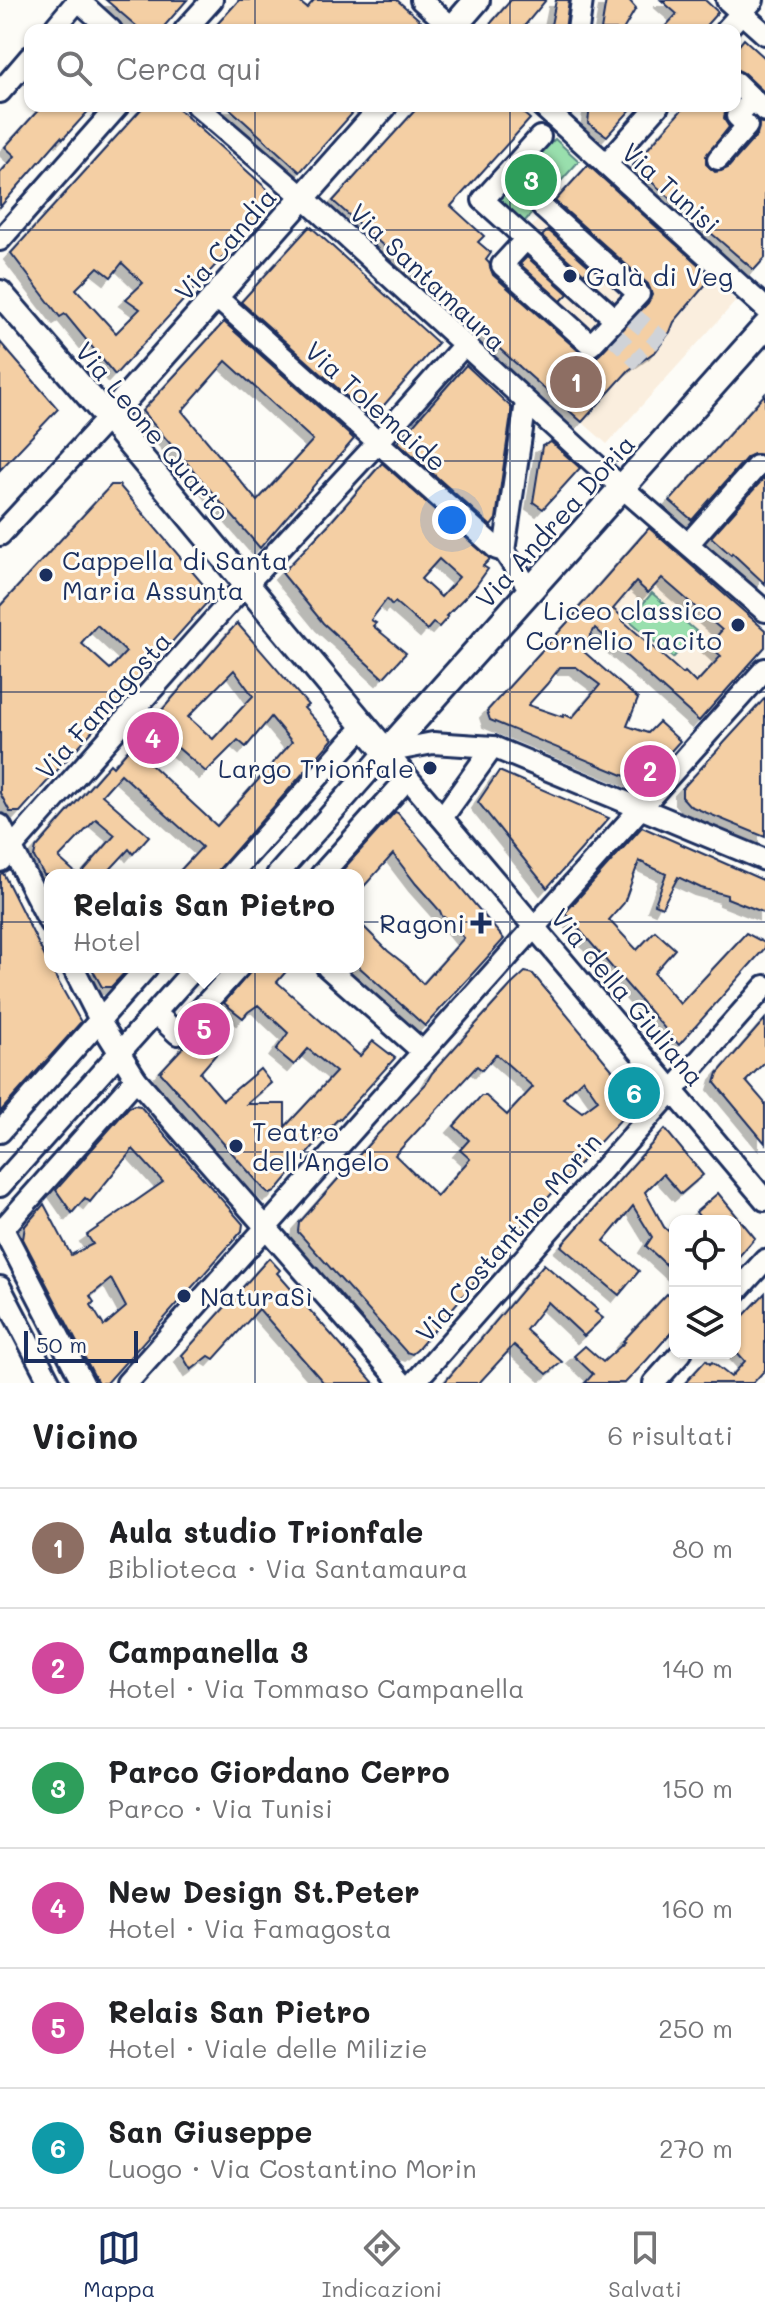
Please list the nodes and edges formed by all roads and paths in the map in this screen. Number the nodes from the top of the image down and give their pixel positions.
1 (78, 0) edge
2 (212, 0) edge
3 (421, 0) edge
4 (477, 0) edge
5 (582, 0) edge
6 (741, 4) edge
7 (58, 24) edge
8 (104, 24) edge
9 (190, 24) edge
10 (447, 24) edge
11 (457, 24) edge
12 (579, 24) edge
13 (729, 24) edge
14 (765, 34) edge
15 (24, 64) edge
16 (741, 88) edge
17 (0, 92) edge
18 (759, 105) edge
19 (113, 112) edge
20 (204, 112) edge
21 (379, 112) edge
22 (653, 112) edge
23 (564, 114) edge
24 (540, 137) dead end
25 (718, 159) dead end
26 (606, 164) junction
27 (303, 197) junction
28 (523, 236) junction
29 (0, 240) edge
30 (0, 293) edge
31 (216, 297) junction
32 (765, 308) edge
33 (617, 321) junction
34 (765, 327) edge
35 (464, 345) junction
36 (526, 402) junction
37 (108, 418) junction
38 (377, 442) junction
39 (757, 466) dead end
40 (623, 487) junction
41 (0, 535) edge
42 (688, 544) junction
43 (504, 551) junction
44 (246, 585) junction
45 (531, 591) junction
46 (765, 611) edge
47 (765, 669) edge
48 (364, 726) junction
49 (498, 749) junction
50 (386, 752) junction
51 (408, 778) junction
52 (642, 808) junction
53 (446, 822) junction
54 (0, 825) edge
55 (6, 854) edge
56 (765, 860) edge
57 (235, 869) edge
58 (282, 869) edge
59 (326, 869) edge
60 (44, 914) edge
61 (535, 927) junction
62 (76, 973) edge
63 (142, 973) edge
64 (191, 973) edge
65 (234, 973) edge
66 (334, 973) edge
67 (765, 986) edge
68 (155, 1013) junction
69 (99, 1020) junction
70 (423, 1052) junction
71 (119, 1053) junction
72 (136, 1079) junction
73 (673, 1091) junction
74 (0, 1132) edge
75 (0, 1186) edge
76 (765, 1200) edge
77 (267, 1227) junction
78 (2, 1230) edge
79 (765, 1260) edge
80 (0, 1287) edge
81 (740, 1287) edge
82 (676, 1359) edge
83 (50, 1383) edge
84 (83, 1383) edge
85 (127, 1383) edge
86 (402, 1383) edge
87 (414, 1383) edge
88 (654, 1383) edge

1 - 7 street
1 - 8 street
2 - 9 street
3 - 10 street
4 - 11 main road
5 - 12 street
6 - 13 street
6 - 14 street
15 - 17 street
16 - 18 street
18 - 25 street
19 - 29 street
20 - 27 street, Via Santamaura
21 - 27 main road, Via Candia
22 - 26 street
23 - 26 street, Via Tunisi
24 - 28 street
26 - 32 street, Via Tunisi
27 - 31 main road, Via Candia
27 - 35 street, Via Santamaura
28 - 33 street
28 - 33 street
28 - 33 street
30 - 37 main road, Via Leone Quarto
31 - 37 main road, Via Candia
31 - 38 street, Via Tolemaide
34 - 40 main road, Via Andrea Doria
35 - 36 street, Via Santamaura
35 - 38 street, Via Famagosta
36 - 40 street, Via Santamaura
36 - 43 street
37 - 41 street
37 - 44 main road, Via Leone Quarto
38 - 43 street, Via Tolemaide
38 - 44 street, Via Famagosta
39 - 42 street
40 - 42 street, Via Santamaura
40 - 45 main road, Via Andrea Doria
42 - 46 street, Via Santamaura
43 - 45 street, Via Tolemaide
44 - 48 main road, Via Leone Quarto
44 - 55 street, Via Famagosta
45 - 50 main road, Via Andrea Doria
47 - 52 street
48 - 50 main road, Via Leone Quarto
48 - 57 street
49 - 50 street
49 - 52 street
49 - 53 street
50 - 51 street
50 - 58 street
51 - 53 street
51 - 59 street
52 - 56 street
52 - 61 street
53 - 61 street, Via della Giuliana
54 - 55 street
55 - 60 street
61 - 70 street
61 - 73 street, Via della Giuliana
62 - 69 street
63 - 69 street
64 - 68 street
65 - 68 street
66 - 70 street
67 - 73 street, Via Costantino Morin
68 - 71 street
69 - 71 street
69 - 74 street
70 - 77 street
71 - 72 street
71 - 75 street
72 - 77 street
72 - 78 street
73 - 76 street, Via della Giuliana
73 - 87 street, Via Costantino Morin
77 - 85 street
77 - 86 street
78 - 84 street
79 - 81 street
80 - 83 street
82 - 88 street

